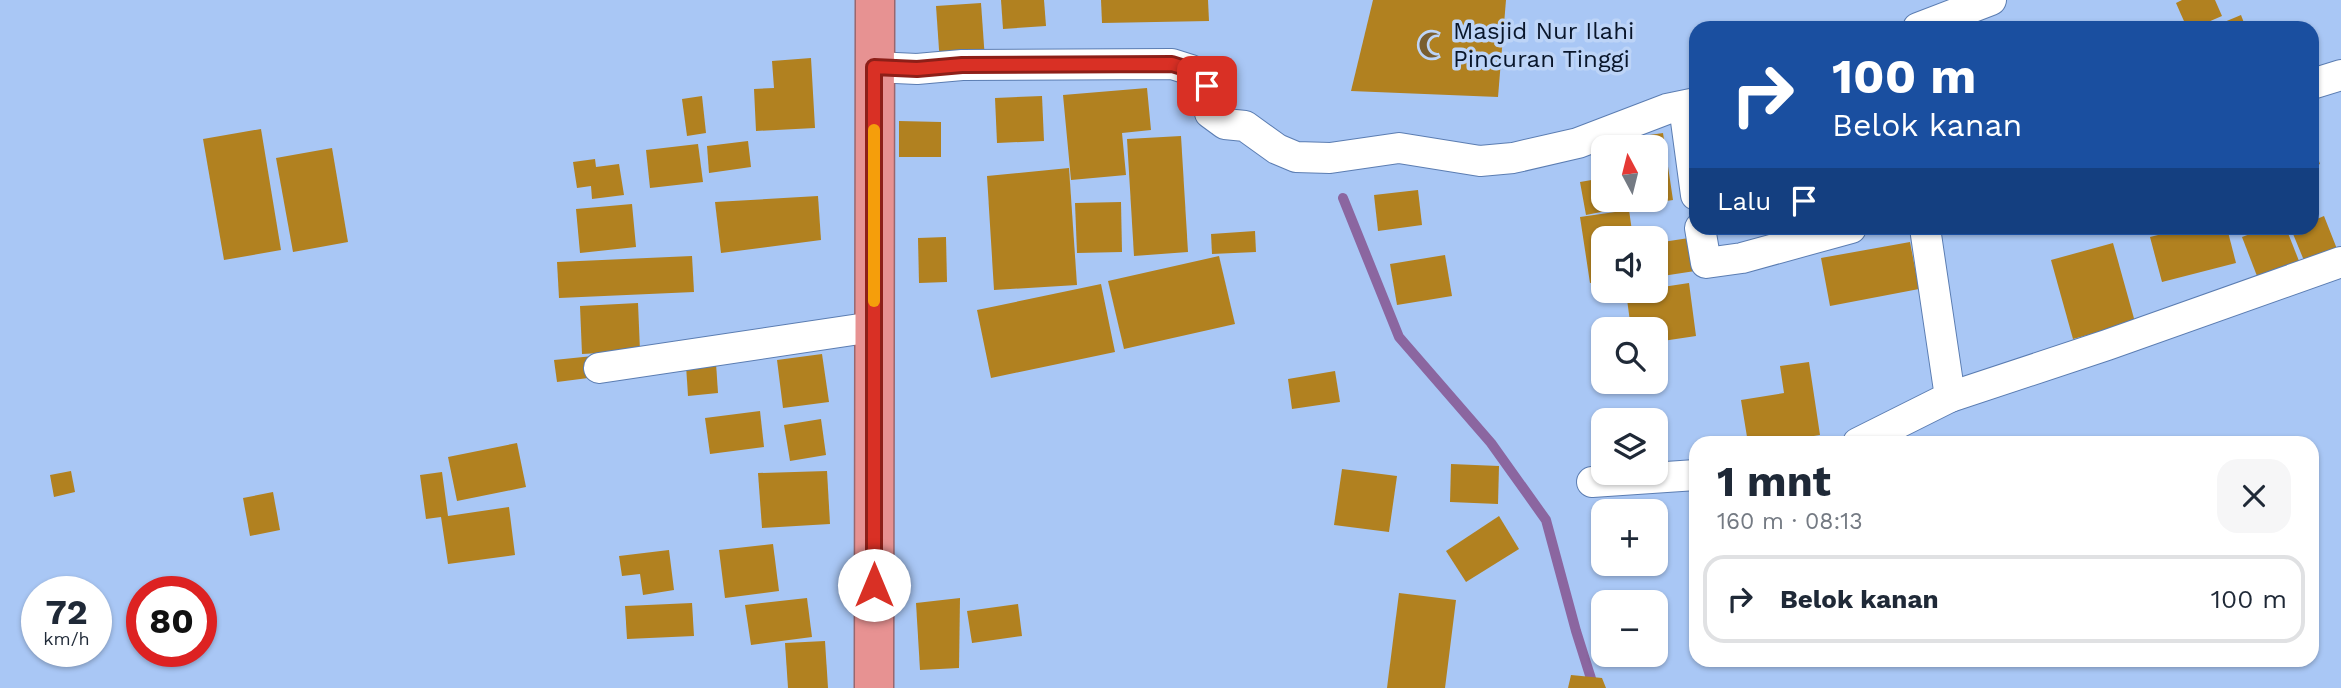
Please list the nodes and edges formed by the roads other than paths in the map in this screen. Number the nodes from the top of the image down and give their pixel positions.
1 (875, 0) edge
2 (1991, 0) edge
3 (1936, 21) edge
4 (874, 67) junction
5 (2341, 75) edge
6 (2319, 82) edge
7 (1689, 104) edge
8 (1701, 235) edge
9 (1826, 235) edge
10 (1926, 235) edge
11 (2341, 262) edge
12 (873, 327) junction
13 (599, 368) dead end
14 (1950, 397) junction
15 (1872, 436) edge
16 (1689, 475) edge
17 (1668, 477) edge
18 (874, 688) edge

1 - 4 highway
2 - 3 street
4 - 7 street
4 - 12 highway
5 - 6 street
8 - 9 street
10 - 14 street
11 - 14 street
12 - 13 street
12 - 18 highway
14 - 15 street
16 - 17 street

